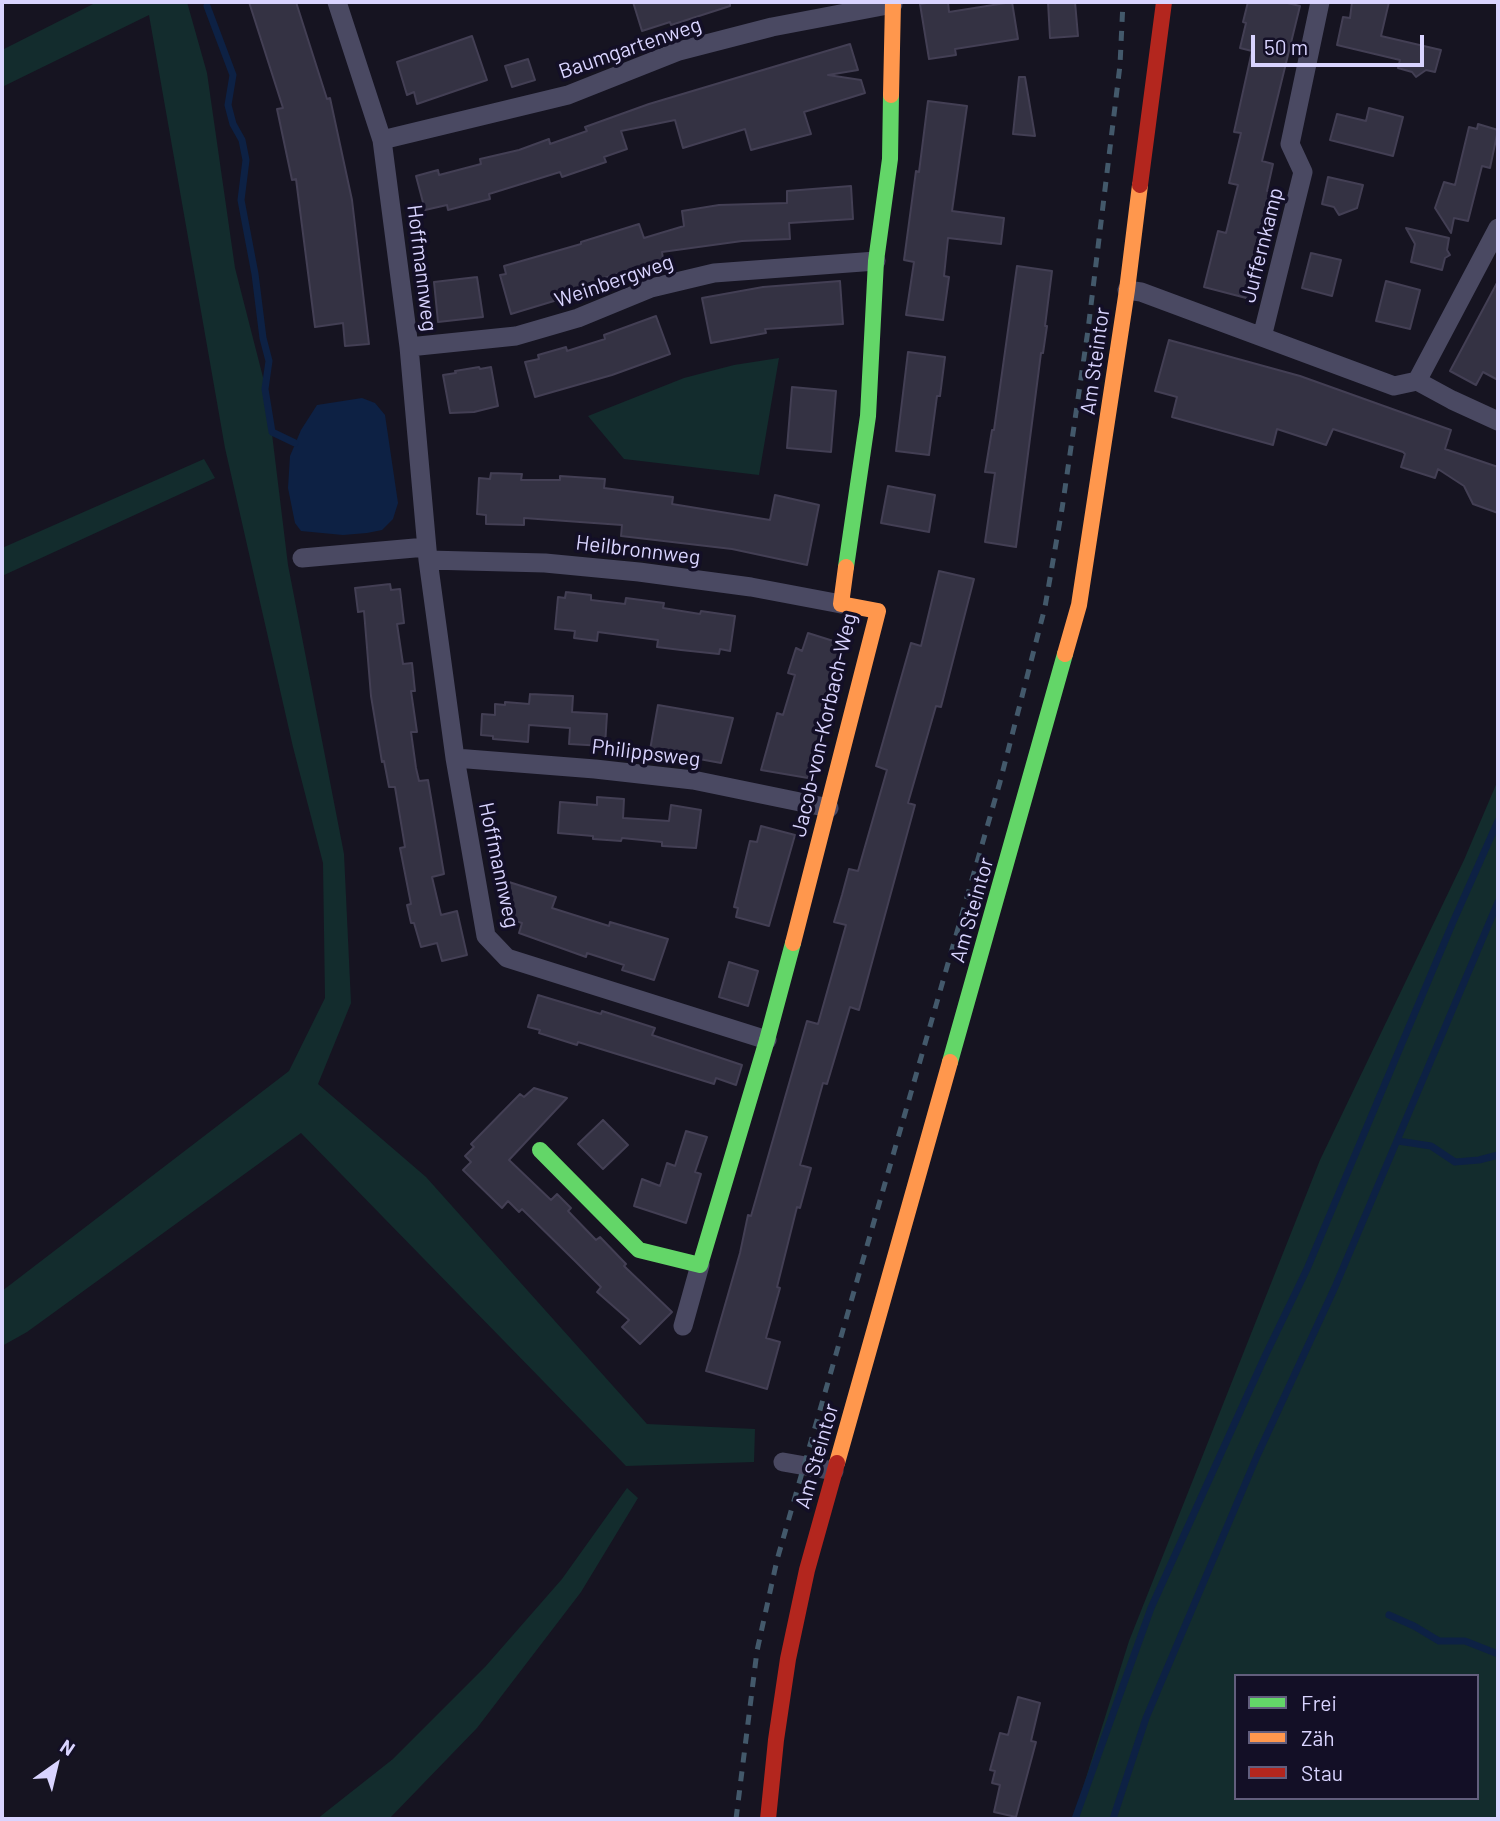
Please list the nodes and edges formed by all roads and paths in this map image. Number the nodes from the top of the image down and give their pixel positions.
1 (337, 2) edge
2 (1164, 2) edge
3 (1320, 2) edge
4 (893, 3) edge
5 (383, 140) junction
6 (1498, 228) edge
7 (876, 261) junction
8 (1126, 289) junction
9 (1262, 337) junction
10 (409, 347) junction
11 (1417, 380) junction
12 (1498, 421) edge
13 (427, 553) junction
14 (302, 558) dead end
15 (841, 604) junction
16 (455, 758) junction
17 (829, 808) junction
18 (767, 1040) junction
19 (540, 1150) dead end
20 (701, 1265) junction
21 (683, 1326) dead end
22 (783, 1462) dead end
23 (834, 1471) junction
24 (768, 1819) edge

1 - 5 street, Hoffmannweg
2 - 8 street, Am Steintor
3 - 9 street, Juffernkamp
4 - 5 street, Baumgartenweg
4 - 7 street, Jacob-von-Korbach-Weg
5 - 10 street, Hoffmannweg
6 - 11 street
7 - 10 street, Weinbergweg
7 - 15 street, Jacob-von-Korbach-Weg
8 - 9 street, Juffernkamp
8 - 23 street, Am Steintor
9 - 11 street, Juffernkamp
10 - 13 street, Hoffmannweg
11 - 12 street
13 - 14 street
13 - 15 street, Heilbronnweg
13 - 16 street, Hoffmannweg
15 - 17 street, Jacob-von-Korbach-Weg
16 - 17 street, Philippsweg
16 - 18 street, Hoffmannweg
17 - 18 street, Jacob-von-Korbach-Weg
18 - 20 street, Jacob-von-Korbach-Weg
19 - 20 street
20 - 21 street, Jacob-von-Korbach-Weg
22 - 23 street
23 - 24 street, Am Steintor

